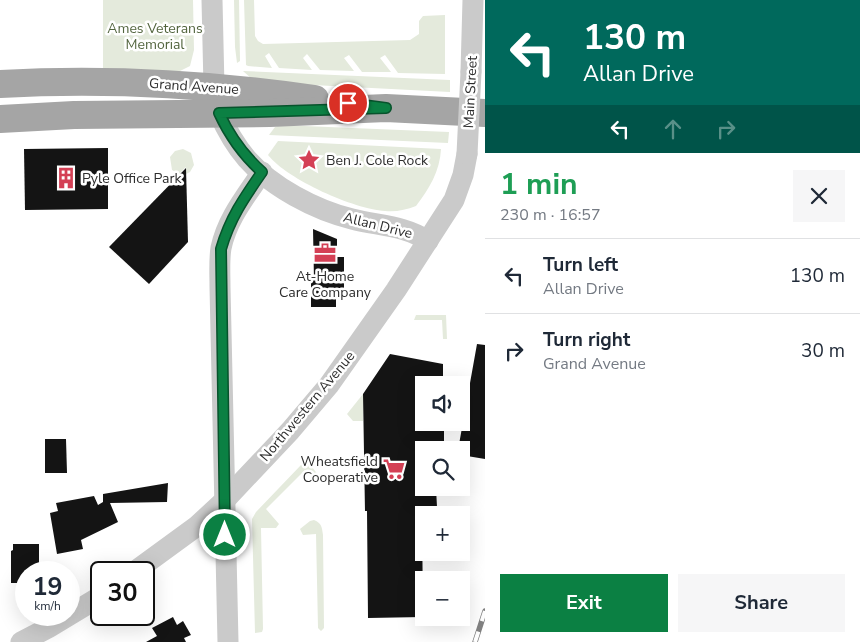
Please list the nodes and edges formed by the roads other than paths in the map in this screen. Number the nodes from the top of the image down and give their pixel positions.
1 (212, 0) edge
2 (473, 0) edge
3 (0, 84) edge
4 (216, 100) junction
5 (485, 113) edge
6 (0, 119) edge
7 (467, 154) joint
8 (262, 172) junction
9 (428, 241) junction
10 (224, 501) junction
11 (149, 561) edge
12 (90, 603) edge
13 (21, 642) edge
14 (228, 642) edge

1 - 4 street
2 - 7 street, Main Street, bridge
3 - 4 main road, Grand Avenue
4 - 5 main road, Grand Avenue
4 - 6 main road, Grand Avenue
4 - 8 street, Allan Drive
7 - 9 street, Northwestern Avenue
8 - 9 street, Allan Drive
8 - 10 street
9 - 10 street, Northwestern Avenue
10 - 11 street, Northwestern Avenue
10 - 14 street
12 - 13 street

